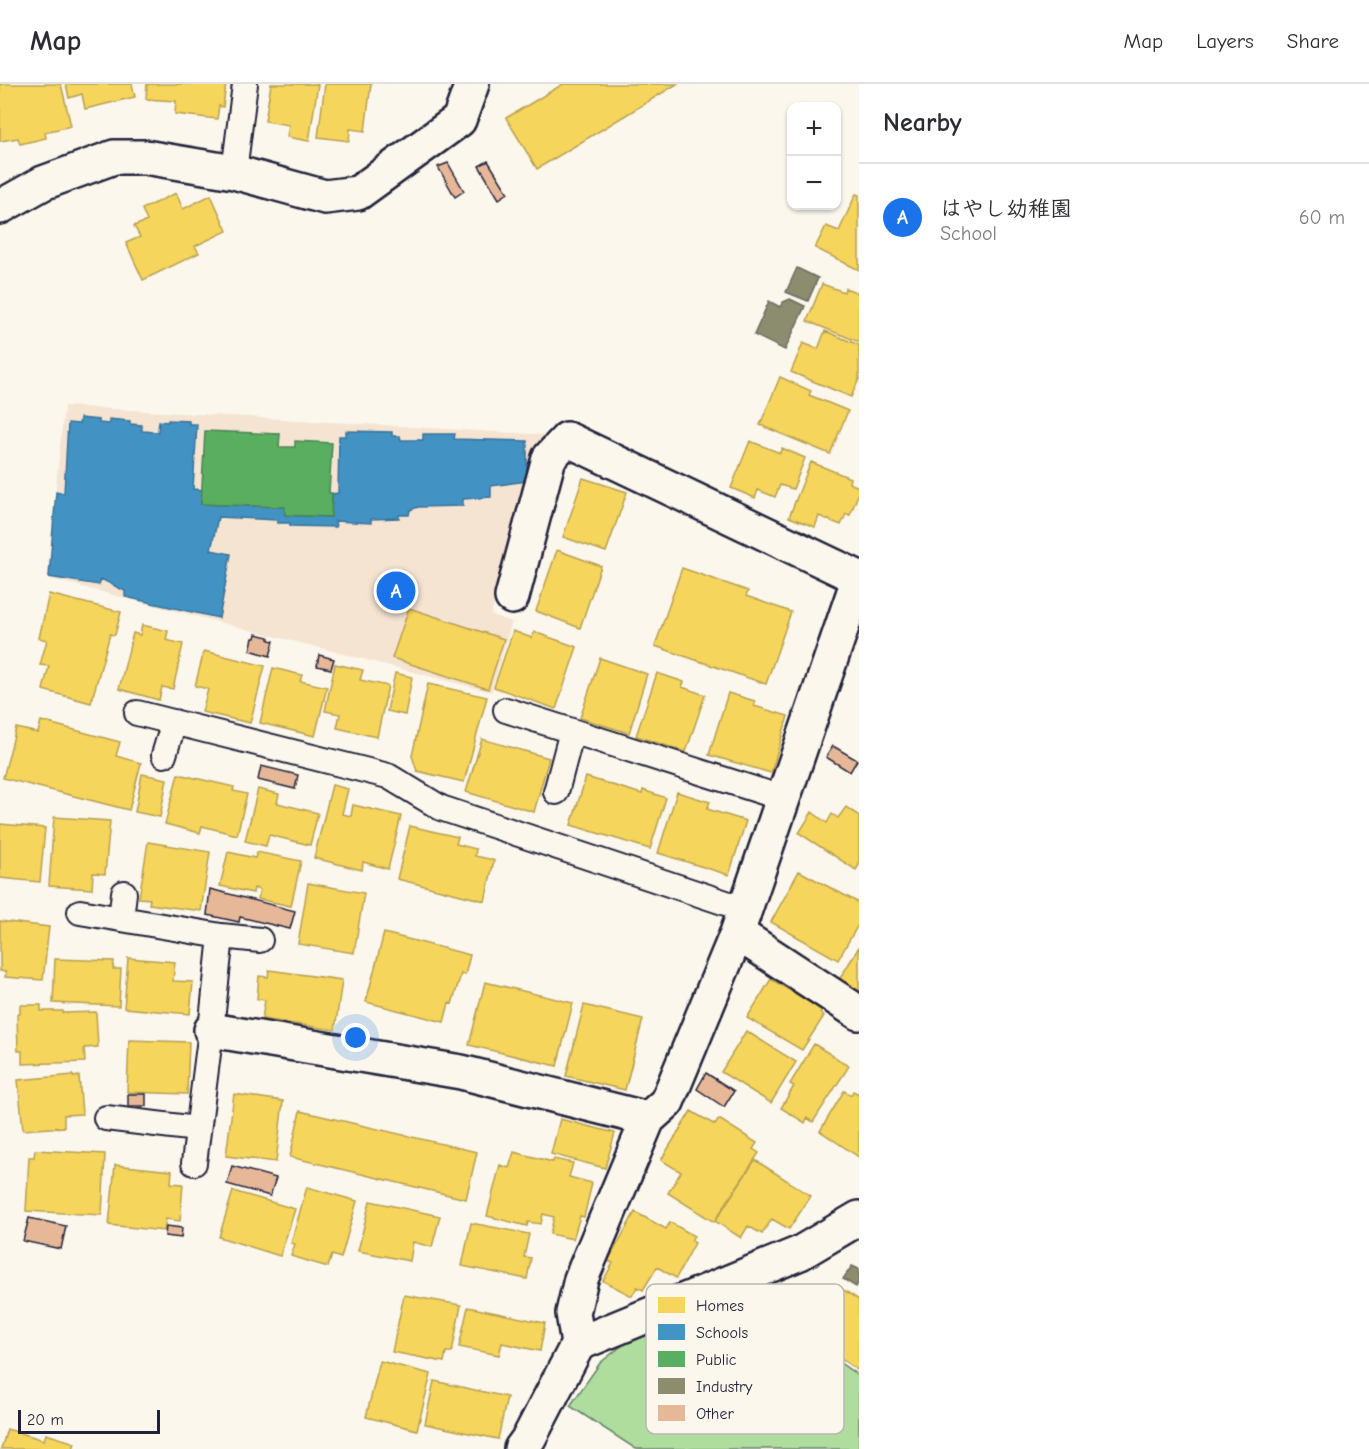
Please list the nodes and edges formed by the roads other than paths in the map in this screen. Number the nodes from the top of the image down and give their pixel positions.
1 (245, 84) edge
2 (472, 84) edge
3 (234, 172) junction
4 (0, 207) edge
5 (859, 577) edge
6 (512, 597) dead end
7 (506, 710) dead end
8 (137, 713) dead end
9 (174, 722) junction
10 (572, 731) junction
11 (164, 755) dead end
12 (556, 792) dead end
13 (782, 798) junction
14 (124, 893) dead end
15 (80, 912) dead end
16 (121, 919) junction
17 (740, 921) junction
18 (220, 936) junction
19 (260, 940) dead end
20 (859, 1013) edge
21 (211, 1030) junction
22 (106, 1118) dead end
23 (648, 1119) junction
24 (197, 1129) junction
25 (194, 1163) dead end
26 (859, 1218) edge
27 (724, 1284) edge
28 (646, 1316) edge
29 (578, 1344) junction
30 (521, 1449) edge

1 - 3 lane
2 - 3 street
3 - 4 street
5 - 6 street
5 - 13 street
7 - 10 lane
8 - 9 lane
9 - 11 lane
9 - 17 lane
10 - 12 lane
10 - 13 lane
13 - 17 street
14 - 16 lane
15 - 16 lane
16 - 18 lane
17 - 20 street
17 - 23 street
18 - 19 lane
18 - 21 lane
21 - 23 street
21 - 24 lane
22 - 24 lane
23 - 29 street
24 - 25 lane
26 - 27 street
28 - 29 street
29 - 30 street

